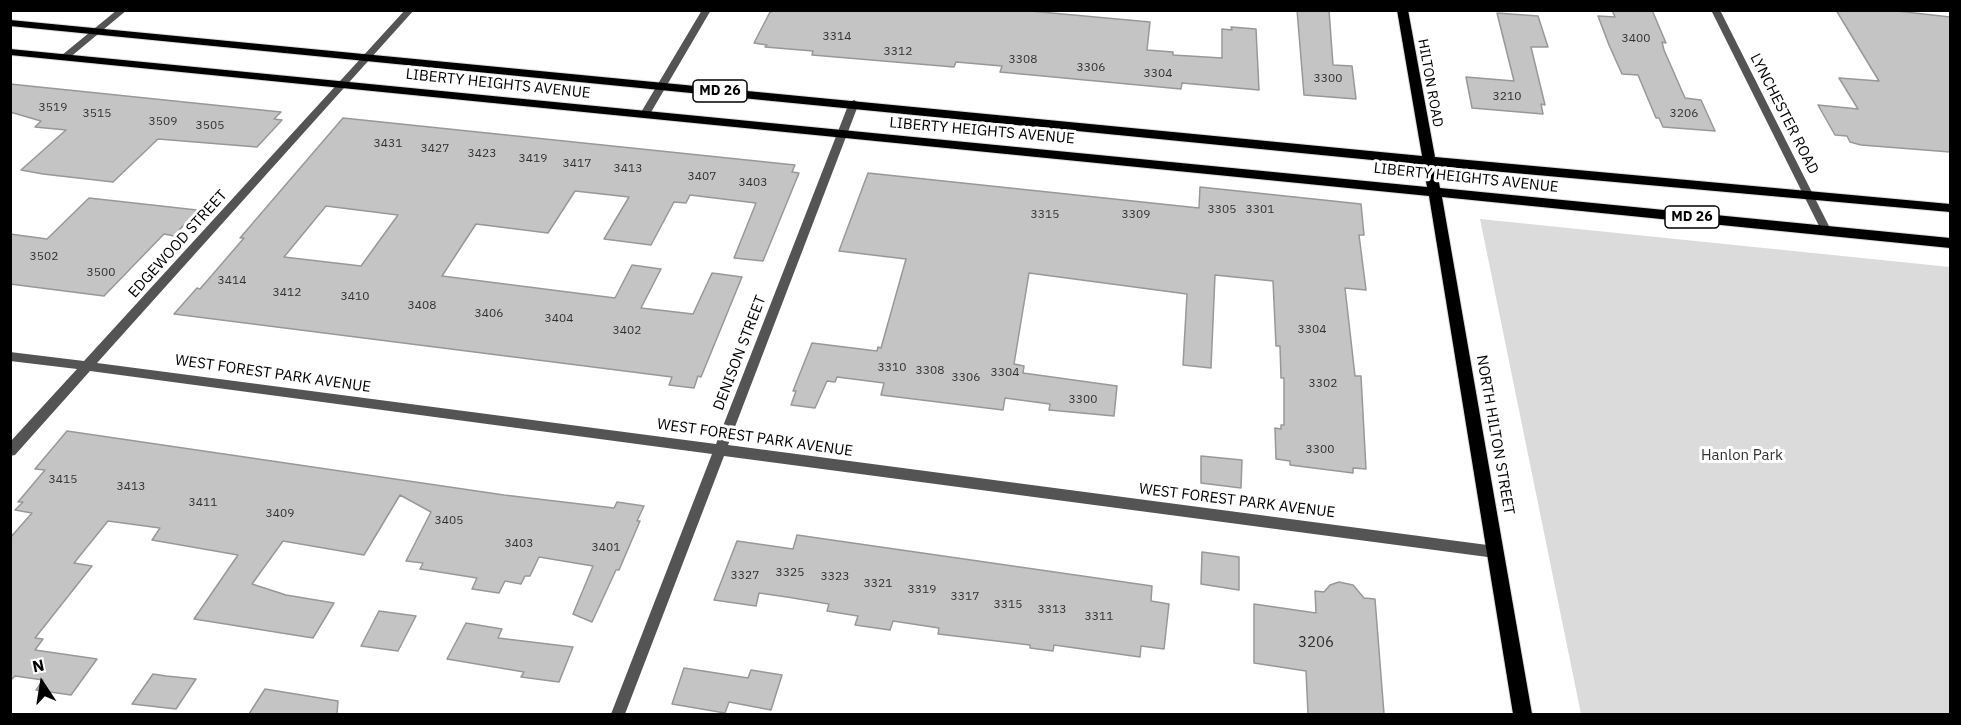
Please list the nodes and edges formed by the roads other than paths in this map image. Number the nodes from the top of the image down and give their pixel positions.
1 (123, 10) edge
2 (410, 10) edge
3 (707, 10) edge
4 (1402, 10) edge
5 (1715, 10) edge
6 (10, 22) edge
7 (98, 31) junction
8 (10, 52) edge
9 (65, 57) junction
10 (368, 57) junction
11 (342, 85) junction
12 (662, 85) junction
13 (854, 103) junction
14 (645, 114) junction
15 (842, 134) junction
16 (1429, 161) junction
17 (1434, 191) junction
18 (1808, 195) junction
19 (1950, 208) edge
20 (1826, 230) junction
21 (1950, 243) edge
22 (10, 356) edge
23 (87, 366) junction
24 (721, 450) junction
25 (10, 451) edge
26 (1496, 552) junction
27 (618, 714) edge
28 (1523, 714) edge

1 - 7 street
2 - 10 street, EDGEWOOD STREET
3 - 12 street
4 - 16 main road, HILTON ROAD
5 - 18 street, LYNCHESTER ROAD
6 - 7 main road, LIBERTY HEIGHTS AVENUE / MD 26
7 - 9 street
7 - 10 main road, LIBERTY HEIGHTS AVENUE / MD 26
8 - 9 main road, LIBERTY HEIGHTS AVENUE / MD 26
9 - 11 main road, LIBERTY HEIGHTS AVENUE / MD 26
10 - 11 street, EDGEWOOD STREET
10 - 12 main road, LIBERTY HEIGHTS AVENUE / MD 26
11 - 14 main road, LIBERTY HEIGHTS AVENUE / MD 26
11 - 23 street, EDGEWOOD STREET
12 - 13 main road, LIBERTY HEIGHTS AVENUE / MD 26
12 - 14 street
13 - 15 street, DENISON STREET
13 - 16 main road, LIBERTY HEIGHTS AVENUE / MD 26
14 - 15 main road, LIBERTY HEIGHTS AVENUE / MD 26
15 - 17 main road, LIBERTY HEIGHTS AVENUE / MD 26
15 - 24 street, DENISON STREET
16 - 17 main road, NORTH HILTON STREET
16 - 18 main road, LIBERTY HEIGHTS AVENUE / MD 26
17 - 20 main road, LIBERTY HEIGHTS AVENUE / MD 26
17 - 26 main road, NORTH HILTON STREET
18 - 19 main road, LIBERTY HEIGHTS AVENUE / MD 26
18 - 20 street, LYNCHESTER ROAD
20 - 21 main road, LIBERTY HEIGHTS AVENUE / MD 26
22 - 23 street, WEST FOREST PARK AVENUE
23 - 24 street, WEST FOREST PARK AVENUE
23 - 25 street, EDGEWOOD STREET
24 - 26 street, WEST FOREST PARK AVENUE
24 - 27 street, DENISON STREET
26 - 28 main road, NORTH HILTON STREET

